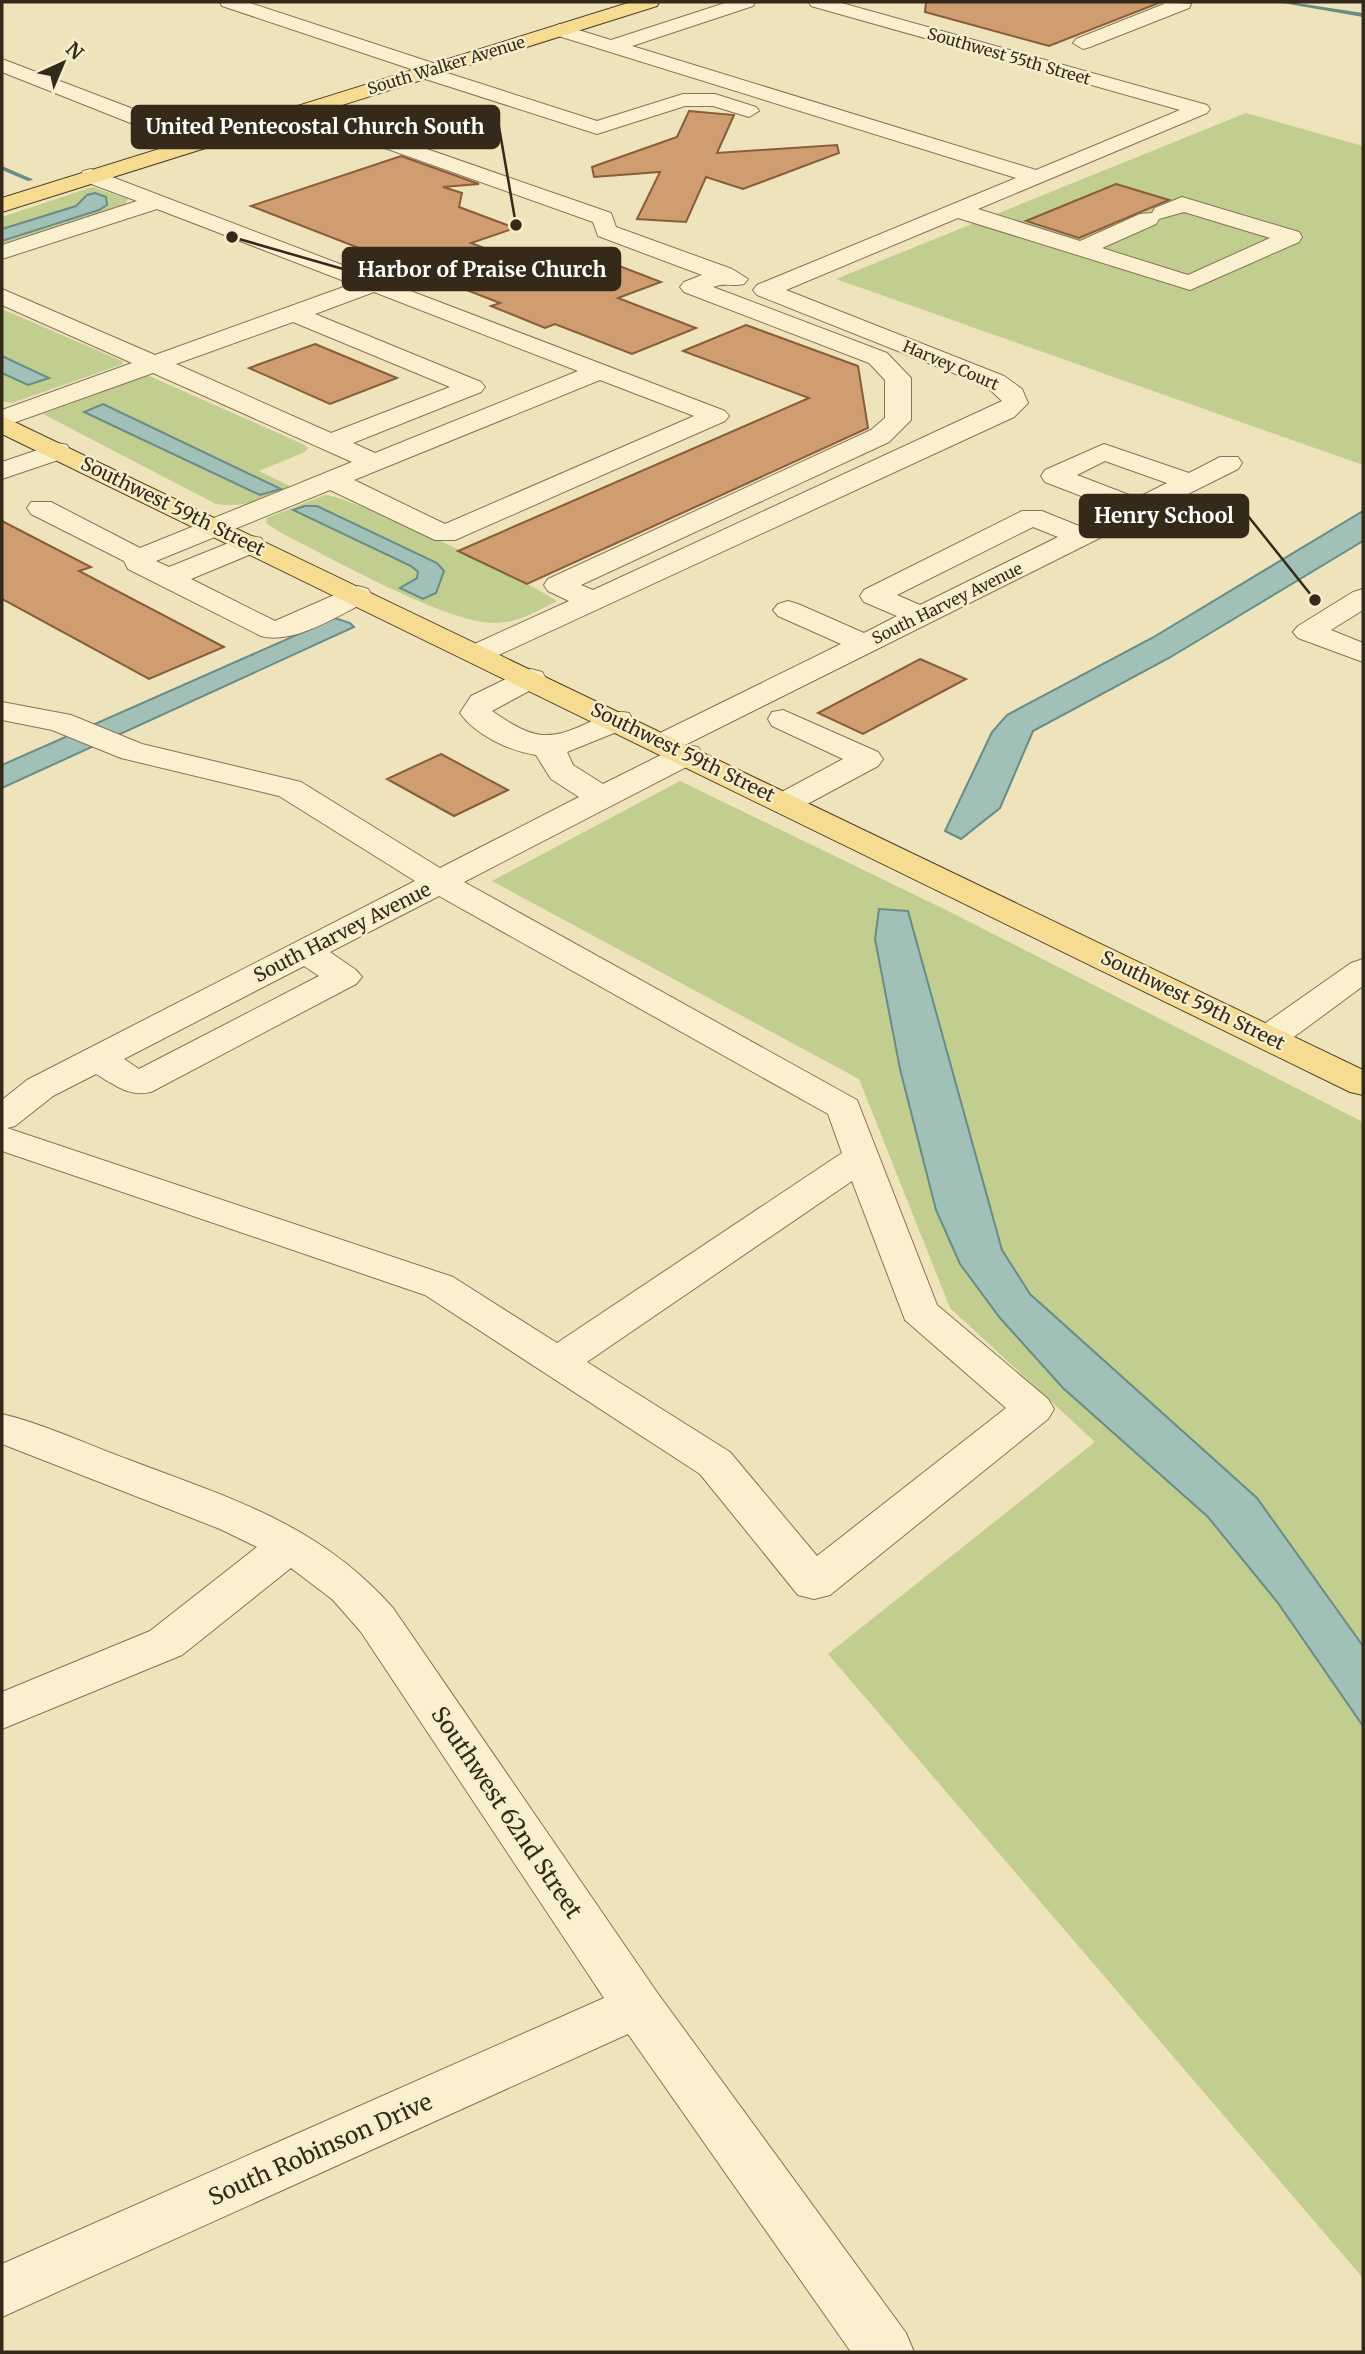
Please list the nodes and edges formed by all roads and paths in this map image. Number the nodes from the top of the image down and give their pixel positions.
1 (229, 2) edge
2 (647, 2) edge
3 (746, 2) edge
4 (818, 2) edge
5 (1172, 2) edge
6 (559, 30) junction
7 (1083, 43) dead end
8 (612, 46) junction
9 (2, 65) edge
10 (427, 71) junction
11 (299, 111) junction
12 (768, 117) dead end
13 (199, 142) junction
14 (91, 176) junction
15 (1037, 177) junction
16 (160, 201) junction
17 (2, 205) edge
18 (957, 210) junction
19 (1158, 218) junction
20 (1117, 233) junction
21 (1152, 244) dead end
22 (1082, 249) junction
23 (1260, 251) junction
24 (2, 252) edge
25 (1188, 256) dead end
26 (1224, 267) junction
27 (724, 274) junction
28 (374, 284) junction
29 (765, 290) junction
30 (2, 296) edge
31 (293, 313) junction
32 (155, 364) junction
33 (600, 371) junction
34 (2, 422) edge
35 (330, 443) junction
36 (58, 451) junction
37 (375, 463) junction
38 (1229, 463) dead end
39 (331, 480) junction
40 (5, 481) edge
41 (1190, 482) junction
42 (41, 508) dead end
43 (1138, 508) junction
44 (216, 527) junction
45 (1081, 537) junction
46 (986, 540) junction
47 (251, 544) junction
48 (139, 558) junction
49 (1033, 560) junction
50 (931, 568) junction
51 (168, 578) junction
52 (979, 587) junction
53 (358, 595) junction
54 (1363, 598) edge
55 (593, 601) junction
56 (788, 610) dead end
57 (921, 616) junction
58 (864, 644) junction
59 (479, 653) junction
60 (1363, 653) edge
61 (531, 678) junction
62 (2, 711) edge
63 (783, 719) dead end
64 (618, 720) junction
65 (551, 748) junction
66 (676, 749) junction
67 (603, 797) junction
68 (787, 803) junction
69 (439, 882) junction
70 (305, 951) junction
71 (1363, 970) edge
72 (1270, 1037) junction
73 (97, 1059) junction
74 (1363, 1084) edge
75 (2, 1118) edge
76 (2, 1138) edge
77 (862, 1157) junction
78 (559, 1361) junction
79 (2, 1428) edge
80 (290, 1545) junction
81 (2, 1711) edge
82 (638, 2006) junction
83 (2, 2291) edge
84 (885, 2352) edge

1 - 10 street
2 - 6 main road, South Walker Avenue
3 - 8 street
4 - 15 street, Southwest 55th Street
5 - 7 street
6 - 8 street
6 - 10 main road, South Walker Avenue
8 - 15 street
9 - 13 street
10 - 11 main road, South Walker Avenue
10 - 12 street
11 - 13 main road, South Walker Avenue
11 - 27 street
13 - 14 main road, South Walker Avenue
14 - 16 street
14 - 17 main road, South Walker Avenue
15 - 18 street
16 - 24 street
16 - 28 street
18 - 22 street
18 - 29 street
19 - 20 street
19 - 23 street
19 - 23 street
20 - 21 street
20 - 22 street
22 - 26 street
23 - 26 street
25 - 26 street
27 - 29 street
27 - 55 street
28 - 31 street
28 - 33 street
29 - 55 street, Harvey Court
30 - 32 street
31 - 32 street
31 - 35 street
32 - 34 street
32 - 35 street
33 - 37 street
33 - 39 street
34 - 36 main road, Southwest 59th Street
35 - 37 street
36 - 40 street
36 - 44 main road, Southwest 59th Street
37 - 39 street
38 - 41 street, South Harvey Avenue
39 - 44 street
41 - 43 street, South Harvey Avenue
41 - 43 street
42 - 48 street
43 - 45 street, South Harvey Avenue
44 - 47 main road, Southwest 59th Street
44 - 48 street
45 - 46 street
45 - 49 street, South Harvey Avenue
46 - 49 street
46 - 50 street
47 - 51 street
47 - 53 main road, Southwest 59th Street
48 - 51 street
49 - 52 street, South Harvey Avenue
50 - 52 street
50 - 57 street
51 - 53 street
52 - 57 street, South Harvey Avenue
53 - 59 main road, Southwest 59th Street
54 - 60 street
55 - 59 street, Harvey Court
56 - 58 street
57 - 58 street, South Harvey Avenue
58 - 66 street, South Harvey Avenue
59 - 61 main road, Southwest 59th Street
61 - 64 main road, Southwest 59th Street
61 - 65 street
62 - 69 street
63 - 68 street
64 - 65 street
64 - 66 main road, Southwest 59th Street
65 - 67 street
66 - 67 street, South Harvey Avenue
66 - 68 main road, Southwest 59th Street
67 - 69 street, South Harvey Avenue
68 - 72 main road, Southwest 59th Street
69 - 70 street, South Harvey Avenue
69 - 77 street
70 - 73 street, South Harvey Avenue
70 - 73 street
71 - 72 street
72 - 74 main road, Southwest 59th Street
73 - 75 street, South Harvey Avenue
76 - 78 street
77 - 78 street
77 - 78 street
79 - 80 street, Southwest 62nd Street
80 - 81 street
80 - 82 street, Southwest 62nd Street
82 - 83 street, South Robinson Drive
82 - 84 street, Southwest 62nd Street

